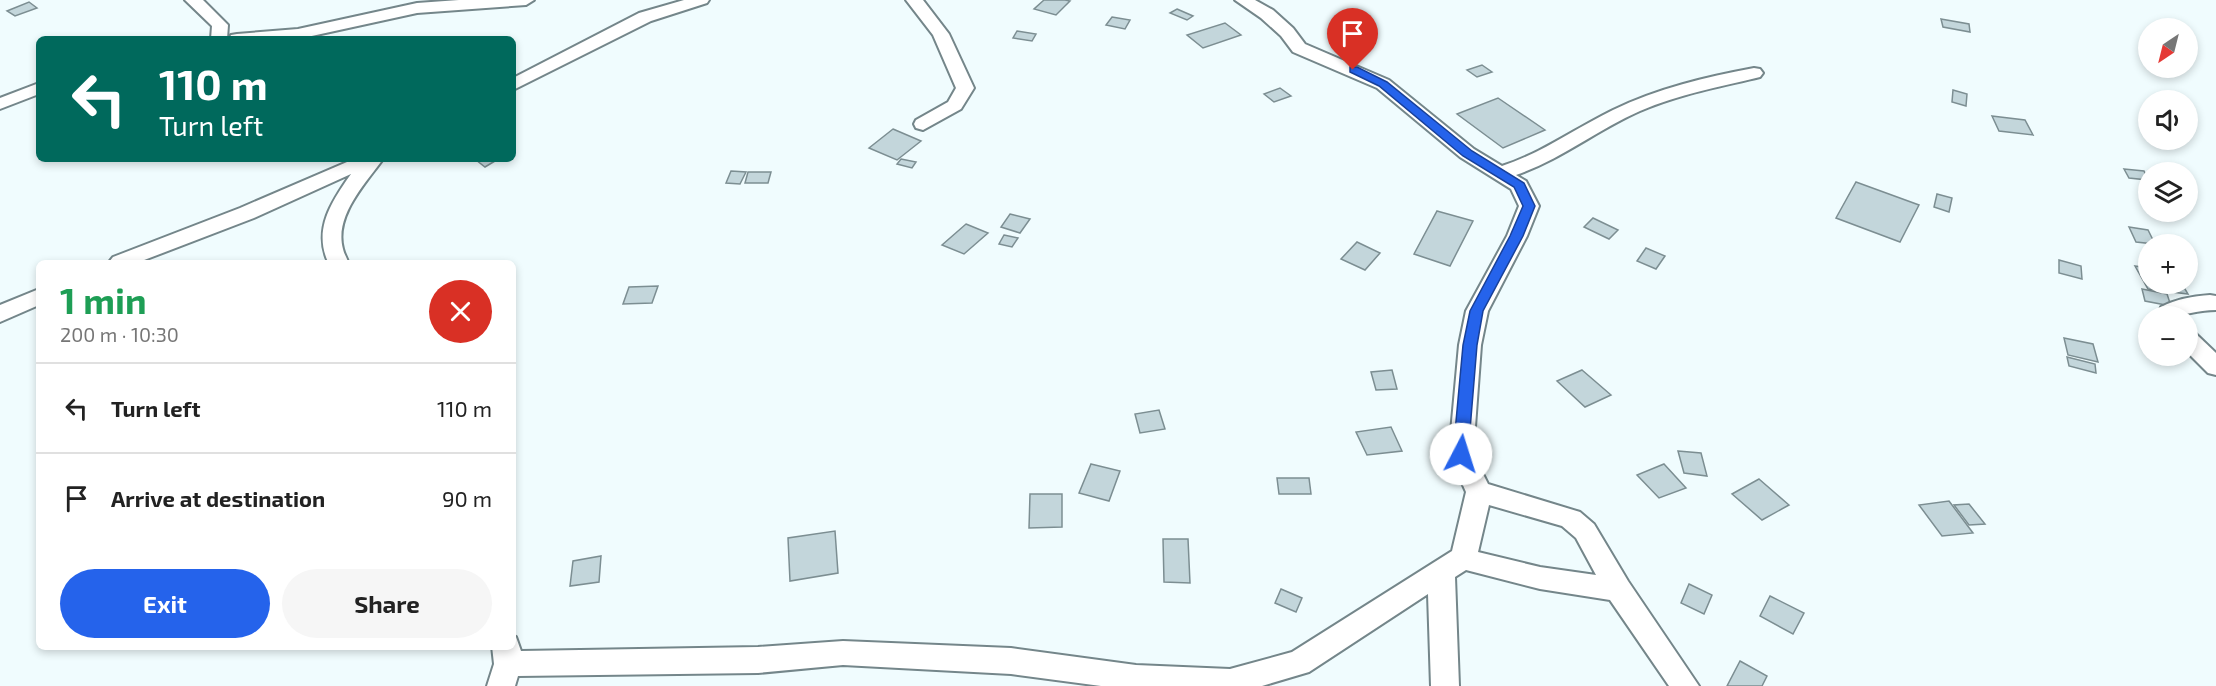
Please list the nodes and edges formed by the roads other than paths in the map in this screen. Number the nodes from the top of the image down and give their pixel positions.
1 (193, 0) edge
2 (526, 0) edge
3 (700, 0) edge
4 (914, 0) edge
5 (1244, 0) edge
6 (219, 36) edge
7 (274, 36) edge
8 (1754, 73) dead end
9 (516, 83) edge
10 (36, 89) edge
11 (0, 104) edge
12 (924, 124) dead end
13 (365, 162) edge
14 (370, 162) edge
15 (1501, 173) junction
16 (125, 260) edge
17 (337, 260) edge
18 (36, 297) edge
19 (2216, 303) edge
20 (2187, 306) edge
21 (0, 314) edge
22 (2198, 350) edge
23 (2216, 367) edge
24 (1479, 492) junction
25 (1452, 566) junction
26 (1618, 589) junction
27 (505, 665) edge
28 (1445, 686) edge
29 (1685, 686) edge

1 - 6 street
2 - 7 street
3 - 9 street
4 - 12 street
5 - 15 street
8 - 15 street
10 - 11 street
13 - 16 street
14 - 17 street
15 - 24 street
18 - 21 street
19 - 20 street
22 - 23 street
24 - 25 street
24 - 26 street
25 - 26 street
25 - 27 street
25 - 28 street
26 - 29 street

